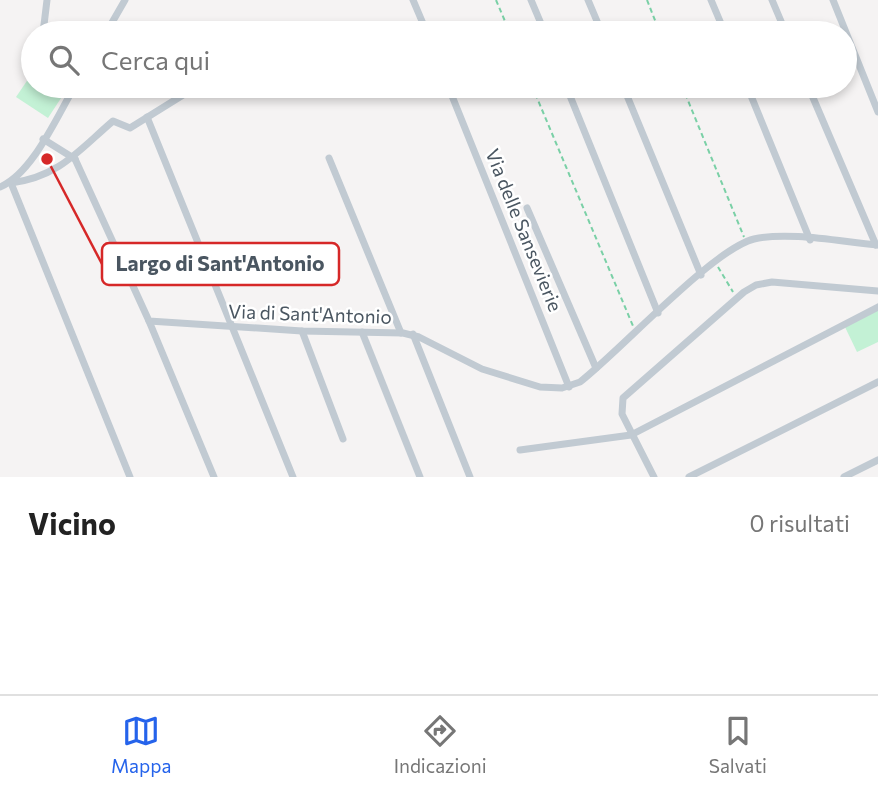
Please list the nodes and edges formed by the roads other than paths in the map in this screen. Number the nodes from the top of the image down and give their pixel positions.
1 (47, 0) edge
2 (125, 0) edge
3 (413, 0) edge
4 (531, 0) edge
5 (588, 0) edge
6 (711, 0) edge
7 (772, 0) edge
8 (833, 0) edge
9 (44, 21) edge
10 (113, 21) edge
11 (422, 21) edge
12 (540, 21) edge
13 (597, 21) edge
14 (720, 21) edge
15 (781, 21) edge
16 (841, 21) edge
17 (857, 60) edge
18 (68, 98) edge
19 (177, 98) edge
20 (453, 98) edge
21 (571, 98) edge
22 (628, 98) edge
23 (752, 98) edge
24 (813, 98) edge
25 (878, 112) edge
26 (148, 117) junction
27 (43, 139) junction
28 (329, 158) dead end
29 (75, 159) junction
30 (11, 183) junction
31 (0, 187) edge
32 (527, 208) dead end
33 (810, 240) junction
34 (877, 245) edge
35 (701, 275) junction
36 (878, 291) edge
37 (878, 307) edge
38 (658, 313) junction
39 (149, 321) junction
40 (232, 328) junction
41 (302, 331) junction
42 (362, 332) junction
43 (401, 333) junction
44 (412, 334) junction
45 (596, 369) junction
46 (878, 382) edge
47 (569, 387) junction
48 (631, 435) junction
49 (343, 439) dead end
50 (520, 450) dead end
51 (878, 460) edge
52 (131, 477) edge
53 (214, 477) edge
54 (293, 477) edge
55 (420, 477) edge
56 (470, 477) edge
57 (654, 477) edge
58 (689, 477) edge
59 (844, 477) edge

1 - 9 street
2 - 10 street
3 - 11 street
4 - 12 street
5 - 13 street
6 - 14 street
7 - 15 street
8 - 16 street
17 - 25 street
18 - 27 street
19 - 26 street
20 - 47 street, Via delle Sansevierie
21 - 38 street
22 - 35 street
23 - 33 street
24 - 34 street
26 - 29 street
26 - 40 street
27 - 29 street
27 - 30 street
28 - 43 street
29 - 30 street
29 - 39 street
30 - 31 street
30 - 52 street
32 - 45 street
33 - 34 street
33 - 35 street
35 - 38 street
36 - 48 street
37 - 48 street
38 - 45 street
39 - 40 street, Via di Sant'Antonio
39 - 53 street
40 - 41 street, Via di Sant'Antonio
40 - 54 street
41 - 42 street, Via di Sant'Antonio
41 - 49 street
42 - 43 street, Via di Sant'Antonio
42 - 55 street
43 - 44 street, Via di Sant'Antonio
44 - 47 street, Via di Sant'Antonio
44 - 56 street
45 - 47 street
46 - 58 street
48 - 50 street
48 - 57 street
51 - 59 street

